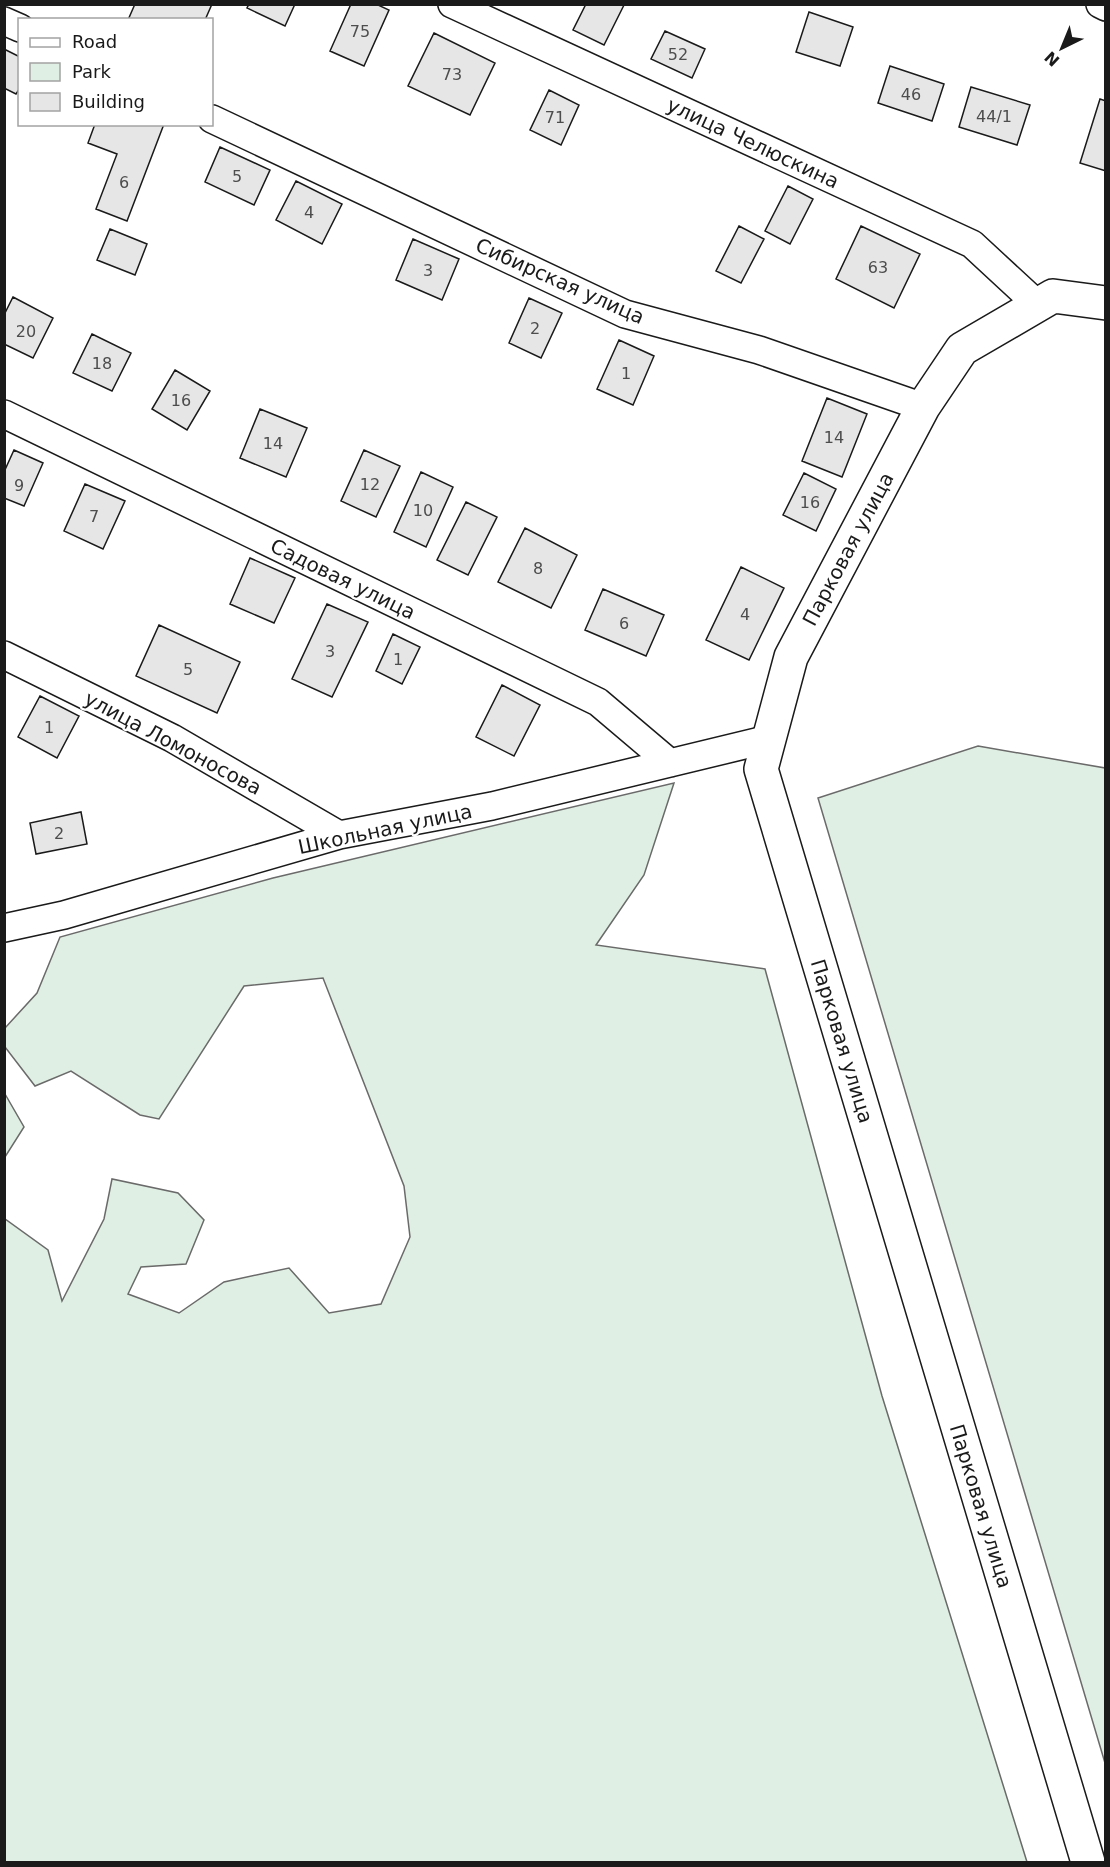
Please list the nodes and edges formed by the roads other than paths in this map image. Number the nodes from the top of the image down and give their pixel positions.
1 (452, 4) edge
2 (1100, 4) edge
3 (1106, 7) edge
4 (4, 21) edge
5 (18, 27) edge
6 (213, 119) edge
7 (1045, 300) junction
8 (1106, 303) edge
9 (923, 407) junction
10 (4, 414) edge
11 (4, 655) edge
12 (769, 739) junction
13 (670, 763) junction
14 (339, 835) junction
15 (4, 928) edge
16 (1088, 1863) edge

1 - 7 street, улица Челюскина
2 - 3 street
4 - 5 street
6 - 9 street, Сибирская улица
7 - 8 street
7 - 9 street, Парковая улица
9 - 12 street, Парковая улица
10 - 13 street, Садовая улица
11 - 14 street, улица Ломоносова
12 - 13 street, Школьная улица
12 - 16 street, Парковая улица
13 - 14 street, Школьная улица
14 - 15 street, Школьная улица

